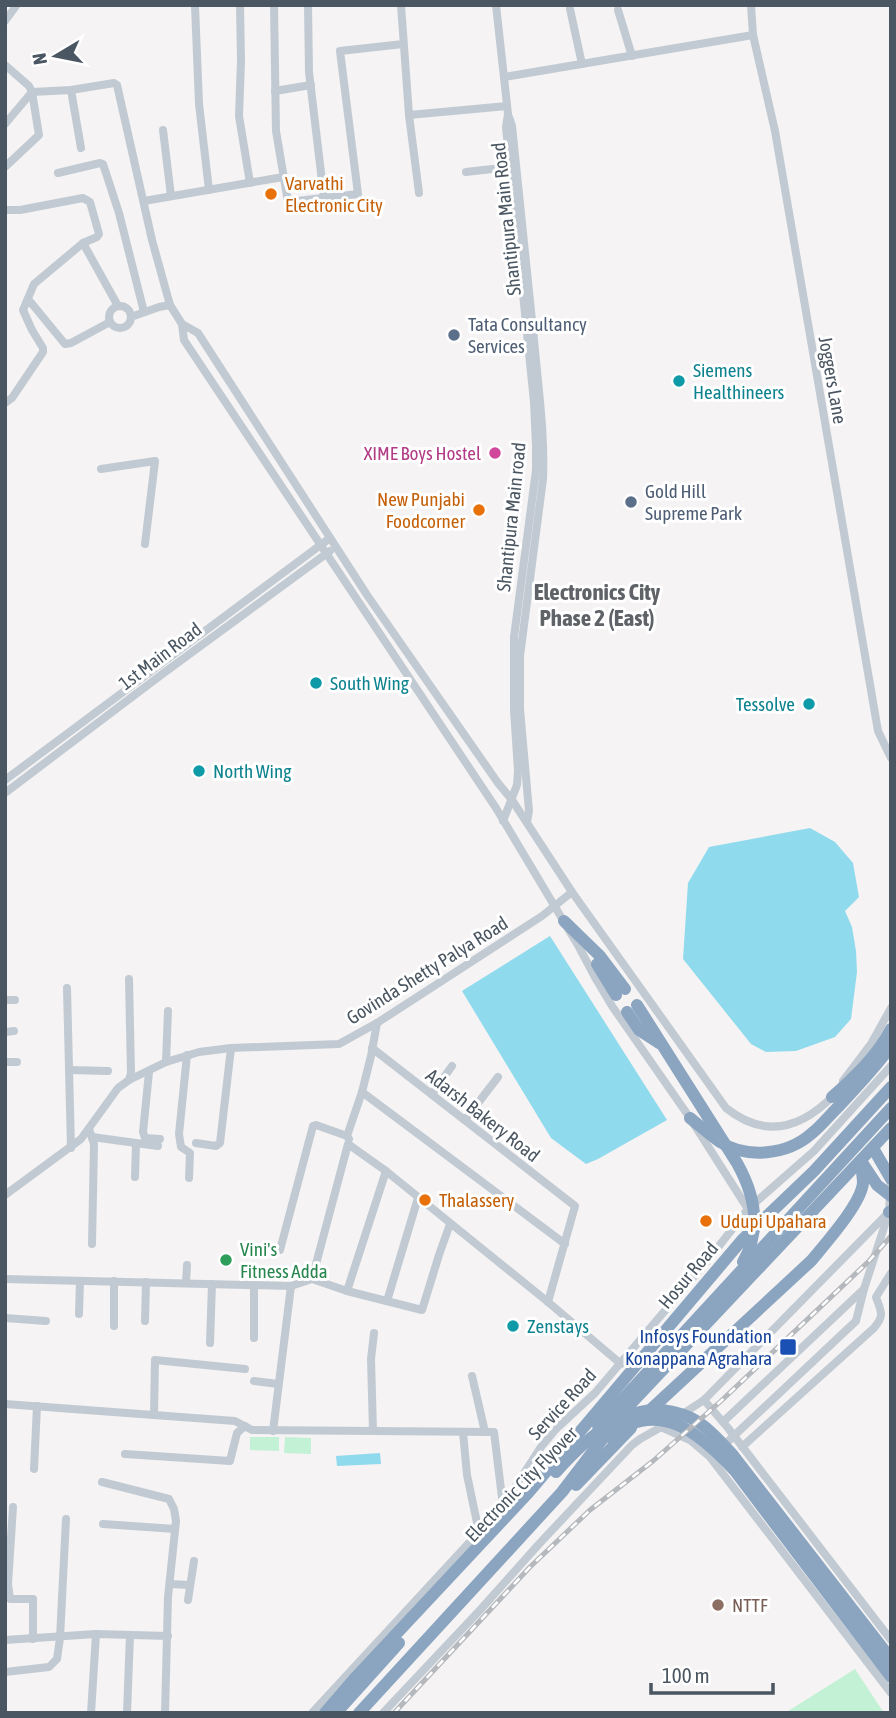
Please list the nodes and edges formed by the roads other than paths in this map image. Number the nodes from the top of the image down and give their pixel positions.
1 (240, 5) edge
2 (274, 5) edge
3 (308, 5) edge
4 (401, 5) edge
5 (496, 5) edge
6 (751, 5) edge
7 (16, 6) edge
8 (195, 6) edge
9 (570, 9) dead end
10 (618, 10) dead end
11 (5, 21) edge
12 (752, 35) junction
13 (403, 44) junction
14 (632, 55) junction
15 (582, 64) junction
16 (5, 65) edge
17 (504, 77) junction
18 (311, 85) junction
19 (71, 90) junction
20 (275, 91) junction
21 (32, 92) junction
22 (508, 110) junction
23 (409, 115) junction
24 (7, 119) edge
25 (163, 130) dead end
26 (38, 135) junction
27 (40, 148) dead end
28 (81, 148) dead end
29 (5, 167) edge
30 (510, 167) junction
31 (467, 172) dead end
32 (58, 173) dead end
33 (284, 177) junction
34 (250, 183) junction
35 (209, 190) junction
36 (419, 194) dead end
37 (171, 196) junction
38 (324, 198) junction
39 (144, 201) junction
40 (5, 210) edge
41 (83, 243) junction
42 (28, 299) junction
43 (170, 305) junction
44 (118, 306) junction
45 (144, 312) junction
46 (131, 317) junction
47 (110, 322) junction
48 (182, 324) junction
49 (5, 402) edge
50 (101, 469) dead end
51 (330, 538) junction
52 (145, 544) dead end
53 (320, 545) junction
54 (336, 547) junction
55 (326, 554) junction
56 (891, 758) edge
57 (5, 780) edge
58 (5, 793) edge
59 (512, 800) junction
60 (503, 821) junction
61 (527, 822) junction
62 (572, 892) junction
63 (554, 906) junction
64 (564, 921) junction
65 (129, 979) dead end
66 (67, 988) dead end
67 (620, 992) dead end
68 (5, 1000) edge
69 (15, 1000) dead end
70 (632, 1008) dead end
71 (891, 1008) edge
72 (168, 1011) dead end
73 (377, 1023) junction
74 (891, 1029) edge
75 (891, 1045) edge
76 (231, 1048) junction
77 (372, 1048) junction
78 (187, 1055) junction
79 (5, 1062) edge
80 (17, 1062) dead end
81 (166, 1062) junction
82 (452, 1066) dead end
83 (891, 1066) edge
84 (69, 1070) junction
85 (108, 1071) dead end
86 (149, 1072) junction
87 (498, 1077) dead end
88 (129, 1080) junction
89 (891, 1087) edge
90 (362, 1092) junction
91 (432, 1094) junction
92 (832, 1097) junction
93 (891, 1108) edge
94 (690, 1118) junction
95 (466, 1121) junction
96 (891, 1128) edge
97 (91, 1133) junction
98 (347, 1140) junction
99 (196, 1143) dead end
100 (136, 1144) junction
101 (71, 1148) junction
102 (873, 1148) junction
103 (861, 1160) junction
104 (386, 1171) junction
105 (135, 1177) dead end
106 (189, 1178) dead end
107 (890, 1178) edge
108 (5, 1195) edge
109 (890, 1195) edge
110 (418, 1198) junction
111 (748, 1209) junction
112 (890, 1211) edge
113 (450, 1224) junction
114 (92, 1244) dead end
115 (565, 1244) junction
116 (280, 1250) dead end
117 (187, 1265) dead end
118 (891, 1273) edge
119 (5, 1279) edge
120 (312, 1279) junction
121 (80, 1280) junction
122 (114, 1281) junction
123 (146, 1282) junction
124 (186, 1283) junction
125 (212, 1283) junction
126 (254, 1285) junction
127 (291, 1286) junction
128 (864, 1289) junction
129 (347, 1291) junction
130 (722, 1291) junction
131 (387, 1301) junction
132 (548, 1301) junction
133 (79, 1314) dead end
134 (5, 1318) edge
135 (46, 1321) dead end
136 (145, 1321) dead end
137 (114, 1326) dead end
138 (374, 1333) dead end
139 (254, 1338) dead end
140 (210, 1343) dead end
141 (621, 1363) junction
142 (245, 1369) dead end
143 (472, 1376) dead end
144 (254, 1381) dead end
145 (278, 1384) junction
146 (704, 1400) junction
147 (5, 1404) edge
148 (37, 1406) junction
149 (154, 1415) junction
150 (723, 1422) junction
151 (245, 1426) junction
152 (661, 1427) junction
153 (273, 1431) junction
154 (373, 1431) junction
155 (463, 1432) junction
156 (485, 1432) junction
157 (735, 1437) junction
158 (579, 1447) junction
159 (743, 1447) junction
160 (125, 1454) dead end
161 (710, 1457) junction
162 (34, 1469) dead end
163 (102, 1482) dead end
164 (503, 1506) junction
165 (13, 1507) dead end
166 (66, 1519) dead end
167 (777, 1519) junction
168 (103, 1524) dead end
169 (175, 1529) junction
170 (479, 1532) junction
171 (194, 1562) dead end
172 (7, 1584) edge
173 (170, 1584) junction
174 (190, 1585) junction
175 (188, 1600) dead end
176 (96, 1634) junction
177 (130, 1635) junction
178 (168, 1636) junction
179 (60, 1638) junction
180 (33, 1639) junction
181 (5, 1640) edge
182 (891, 1640) edge
183 (891, 1659) edge
184 (5, 1672) edge
185 (891, 1677) edge
186 (891, 1693) edge
187 (91, 1713) edge
188 (127, 1713) edge
189 (165, 1713) edge
190 (312, 1713) edge
191 (325, 1713) edge
192 (336, 1713) edge
193 (350, 1713) edge
194 (359, 1713) edge
195 (368, 1713) edge
196 (383, 1713) edge

1 - 34 street
2 - 20 street
3 - 18 street
4 - 13 street
5 - 17 street, Shantipura Main road
6 - 12 street, Joggers Lane
7 - 11 street
8 - 35 street
9 - 15 street
10 - 14 street
12 - 14 street
12 - 56 street, Joggers Lane
13 - 23 street
13 - 38 street
14 - 15 street
15 - 17 street
16 - 21 street
17 - 22 street, Shantipura Main road
18 - 20 street
18 - 38 street
19 - 21 street
19 - 28 street
19 - 39 street
20 - 33 street
21 - 24 street
21 - 26 street
22 - 23 street
22 - 30 street, Shantipura Main road
22 - 61 street, Shantipura Main Road
23 - 36 street
25 - 37 street
26 - 27 street
26 - 29 street
30 - 31 street
30 - 59 street, Shantipura Main road
32 - 45 street
33 - 34 street
33 - 38 street
34 - 35 street
35 - 37 street
37 - 39 street
39 - 43 street
40 - 41 street
41 - 42 street
41 - 44 street
42 - 47 street
42 - 49 street
43 - 45 street
43 - 48 street
44 - 46 street
44 - 47 street
45 - 46 street
46 - 47 street
48 - 51 street
48 - 53 street
50 - 52 street
51 - 53 street, 1st Main Road
51 - 54 street
53 - 55 street
53 - 57 street, 1st Main Road
54 - 55 street, 1st Main Road
54 - 59 street
55 - 58 street, 1st Main Road
55 - 60 street
59 - 60 street, Shantipura Main road
59 - 61 street
60 - 63 street
61 - 62 street
62 - 63 street, Govinda Shetty Palya Road
62 - 92 street
63 - 64 street
63 - 73 street, Govinda Shetty Palya Road
64 - 67 highway
64 - 94 street
65 - 88 street
66 - 84 street
68 - 69 street
70 - 130 highway
71 - 92 street
72 - 81 street
73 - 76 street, Govinda Shetty Palya Road
73 - 77 street
74 - 92 highway
75 - 94 highway
76 - 78 street, Govinda Shetty Palya Road
76 - 99 street
77 - 90 street
77 - 91 street, Adarsh Bakery Road
78 - 81 street, Govinda Shetty Palya Road
78 - 106 street
79 - 80 street
81 - 86 street, Govinda Shetty Palya Road
82 - 91 street
83 - 111 street, Service Road
84 - 85 street
84 - 101 street
86 - 88 street, Govinda Shetty Palya Road
86 - 100 street
87 - 95 street
88 - 97 street, Govinda Shetty Palya Road
89 - 191 highway, Hosur Road
90 - 98 street
90 - 115 street
91 - 95 street, Adarsh Bakery Road
93 - 130 highway
94 - 111 street
95 - 115 street, Adarsh Bakery Road
96 - 102 highway
97 - 100 street
97 - 101 street, Govinda Shetty Palya Road
97 - 114 street
98 - 104 street
98 - 116 street
98 - 120 street
100 - 105 street
101 - 108 street, Govinda Shetty Palya Road
102 - 103 highway
102 - 107 highway
103 - 109 highway
103 - 194 highway
103 - 195 highway
104 - 110 street
104 - 129 street
107 - 109 street
109 - 112 street
110 - 113 street
110 - 131 street
111 - 141 street, Service Road
112 - 128 street
112 - 146 street
113 - 131 street
113 - 132 street
115 - 132 street
117 - 124 street
118 - 159 street
119 - 121 street
120 - 127 street
120 - 129 street
121 - 122 street
121 - 133 street
122 - 123 street
122 - 137 street
123 - 124 street
123 - 136 street
124 - 125 street
125 - 126 street
125 - 140 street
126 - 127 street
126 - 139 street
127 - 145 street
128 - 150 street
128 - 157 street
129 - 131 street
130 - 158 highway
132 - 141 street
134 - 135 street
138 - 154 street
141 - 164 street, Service Road
142 - 149 street
143 - 156 street
144 - 145 street
145 - 153 street
146 - 150 street
146 - 152 street
147 - 148 street
148 - 149 street
148 - 162 street
149 - 151 street
150 - 157 street
151 - 153 street
151 - 160 street
152 - 161 street
152 - 196 street
153 - 154 street
154 - 155 street
155 - 156 street
155 - 170 street
156 - 164 street
157 - 159 street
157 - 161 street
158 - 167 highway, Electronic City Flyover
158 - 192 highway, Electronic City Flyover
159 - 182 street
161 - 186 street
163 - 169 street
164 - 170 street, Service Road
165 - 172 street
166 - 179 street
167 - 183 highway, Electronic City Flyover
167 - 185 highway, Electronic City Flyover
167 - 193 highway, Electronic City Flyover
168 - 169 street
169 - 173 street
170 - 190 street, Service Road
171 - 174 street
172 - 180 street
173 - 174 street
173 - 178 street
174 - 175 street
176 - 177 street
176 - 179 street
176 - 187 street
177 - 178 street
177 - 188 street
178 - 189 street
179 - 180 street
179 - 184 street
180 - 181 street

